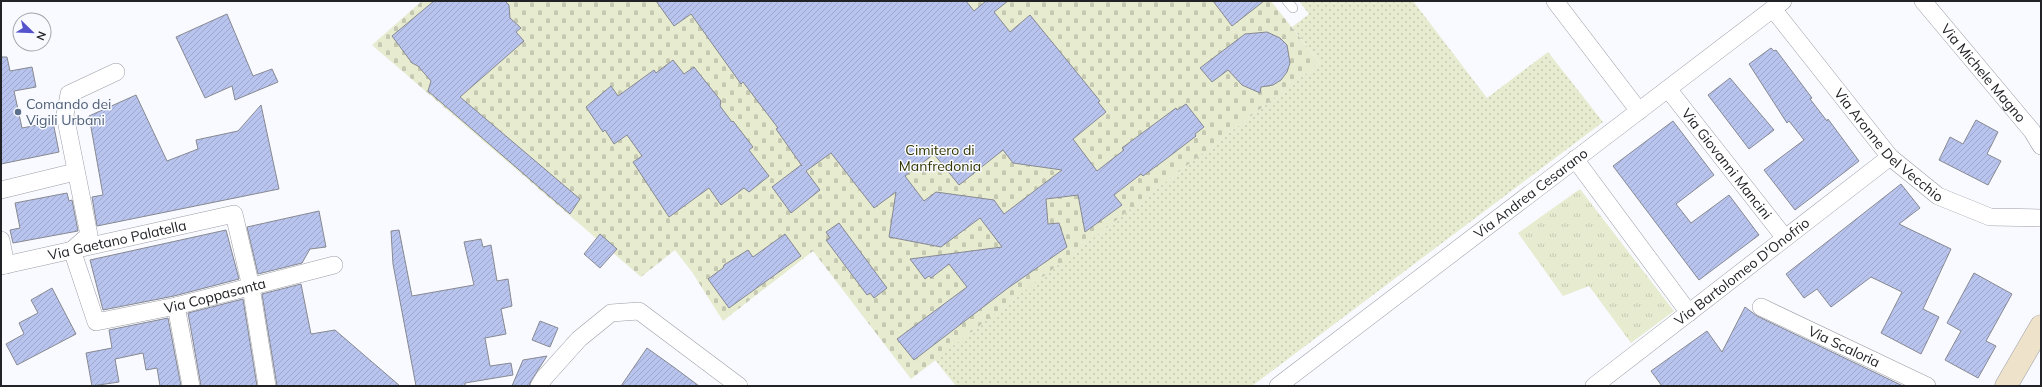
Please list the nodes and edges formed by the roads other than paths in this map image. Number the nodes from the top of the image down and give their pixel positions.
1 (1555, 1) edge
2 (1923, 1) edge
3 (1778, 5) edge
4 (116, 72) dead end
5 (1668, 89) junction
6 (1639, 111) junction
7 (2041, 146) edge
8 (1890, 157) junction
9 (1576, 159) junction
10 (76, 172) junction
11 (1, 190) edge
12 (2041, 218) edge
13 (1785, 238) junction
14 (1, 240) edge
15 (72, 250) junction
16 (334, 265) dead end
17 (3, 266) edge
18 (250, 287) junction
19 (176, 306) junction
20 (1761, 307) dead end
21 (1689, 312) junction
22 (2041, 326) edge
23 (1604, 383) edge
24 (192, 386) edge
25 (267, 386) edge
26 (539, 386) edge
27 (739, 386) edge
28 (1278, 386) edge
29 (1927, 386) edge
30 (2006, 386) edge

1 - 6 street
2 - 7 street, Via Michele Magno
3 - 5 street, Via Andrea Cesarano
3 - 8 street, Via Aronne Del Vecchio
4 - 10 street
5 - 6 street, Via Andrea Cesarano
5 - 13 street, Via Giovanni Mancini
6 - 9 street, Via Andrea Cesarano
8 - 12 street, Via Aronne Del Vecchio
8 - 13 street, Via Bartolomeo D'Onofrio
9 - 21 street
9 - 28 street, Via Andrea Cesarano
10 - 11 street
10 - 15 street
13 - 21 street, Via Bartolomeo D'Onofrio
14 - 17 street
15 - 17 street, Via Gaetano Palatella
15 - 18 street, Via Gaetano Palatella
15 - 19 street, Via Coppasanta
16 - 18 street, Via Coppasanta
18 - 19 street, Via Coppasanta
18 - 25 street
19 - 24 street
20 - 29 street, Via Scaloria
21 - 23 street, Via Bartolomeo D'Onofrio
22 - 30 main road
26 - 27 street

